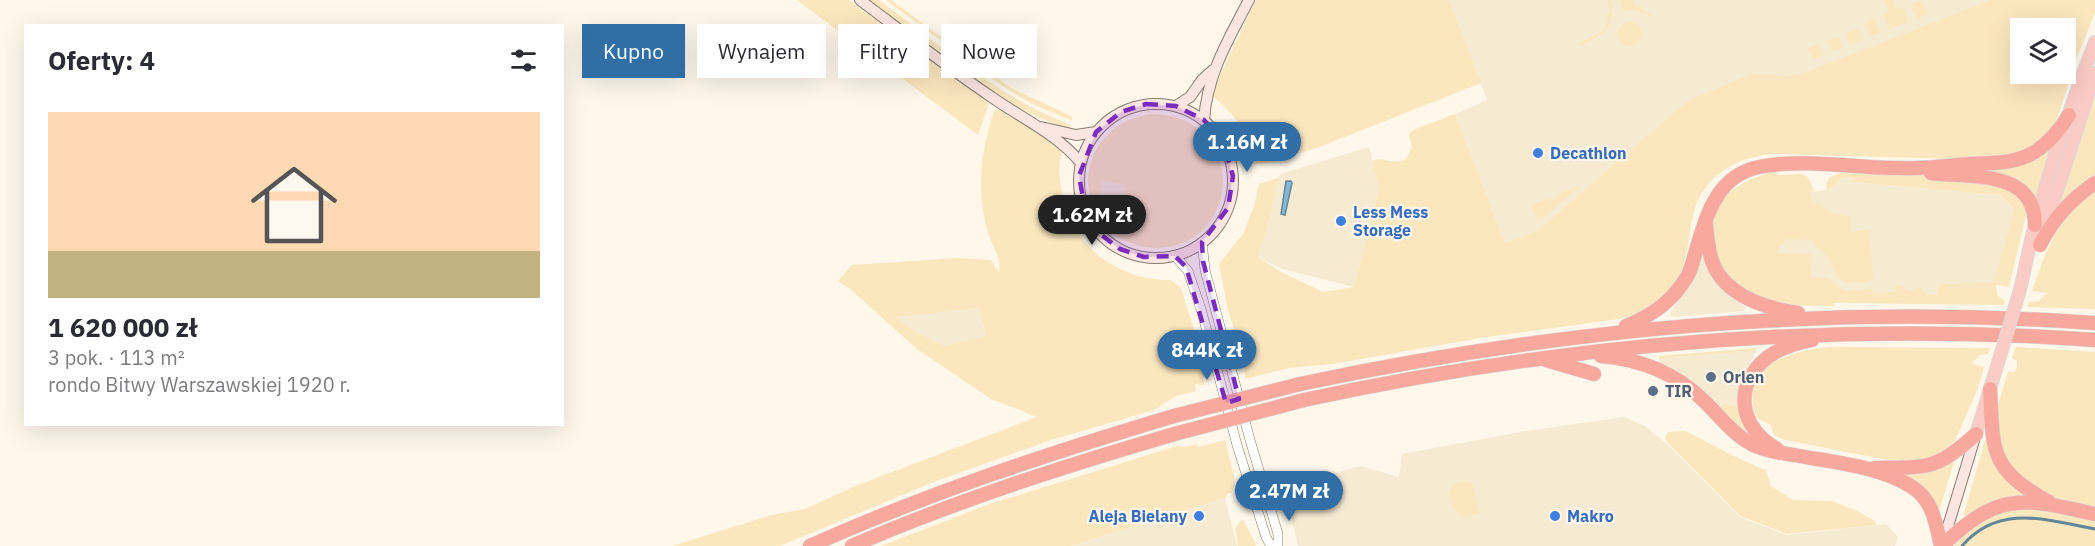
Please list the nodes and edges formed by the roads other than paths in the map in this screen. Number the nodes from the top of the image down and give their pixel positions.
1 (860, 0) edge
2 (1249, 0) edge
3 (2095, 42) edge
4 (1213, 70) junction
5 (2095, 72) edge
6 (1176, 106) junction
7 (2069, 115) junction
8 (1204, 120) junction
9 (1040, 126) junction
10 (1096, 132) junction
11 (1081, 163) junction
12 (1902, 169) junction
13 (2095, 183) edge
14 (1705, 224) junction
15 (2035, 225) junction
16 (1202, 242) junction
17 (2040, 245) junction
18 (1174, 256) junction
19 (2025, 277) junction
20 (1830, 317) junction
21 (2095, 323) edge
22 (1613, 332) junction
23 (1846, 334) junction
24 (2095, 340) edge
25 (1563, 355) junction
26 (1538, 358) junction
27 (1594, 374) dead end
28 (1990, 389) junction
29 (1976, 434) junction
30 (1787, 454) junction
31 (1864, 468) junction
32 (2054, 505) junction
33 (2095, 514) edge
34 (810, 546) edge
35 (852, 546) edge
36 (1271, 546) edge
37 (1278, 546) edge
38 (1942, 546) edge

1 - 9 main road
2 - 4 main road
3 - 7 main road
4 - 6 main road
4 - 8 main road
5 - 17 main road
6 - 8 main road
6 - 10 main road
7 - 12 highway
7 - 15 main road
8 - 16 main road
9 - 10 main road
9 - 11 main road
10 - 11 main road
11 - 18 main road
12 - 14 highway
12 - 15 highway
13 - 17 highway
14 - 20 highway
14 - 22 highway
15 - 19 main road
16 - 18 main road
16 - 37 street
17 - 19 main road
18 - 36 street
19 - 28 main road, bridge
20 - 21 highway
20 - 22 highway
22 - 34 highway, bridge
23 - 24 highway
23 - 25 highway
23 - 30 highway
25 - 26 highway
25 - 30 highway
26 - 27 highway
26 - 35 highway, bridge
28 - 29 main road
28 - 32 highway
29 - 31 highway
29 - 38 main road
30 - 31 highway
31 - 38 highway
32 - 33 highway
32 - 38 highway

